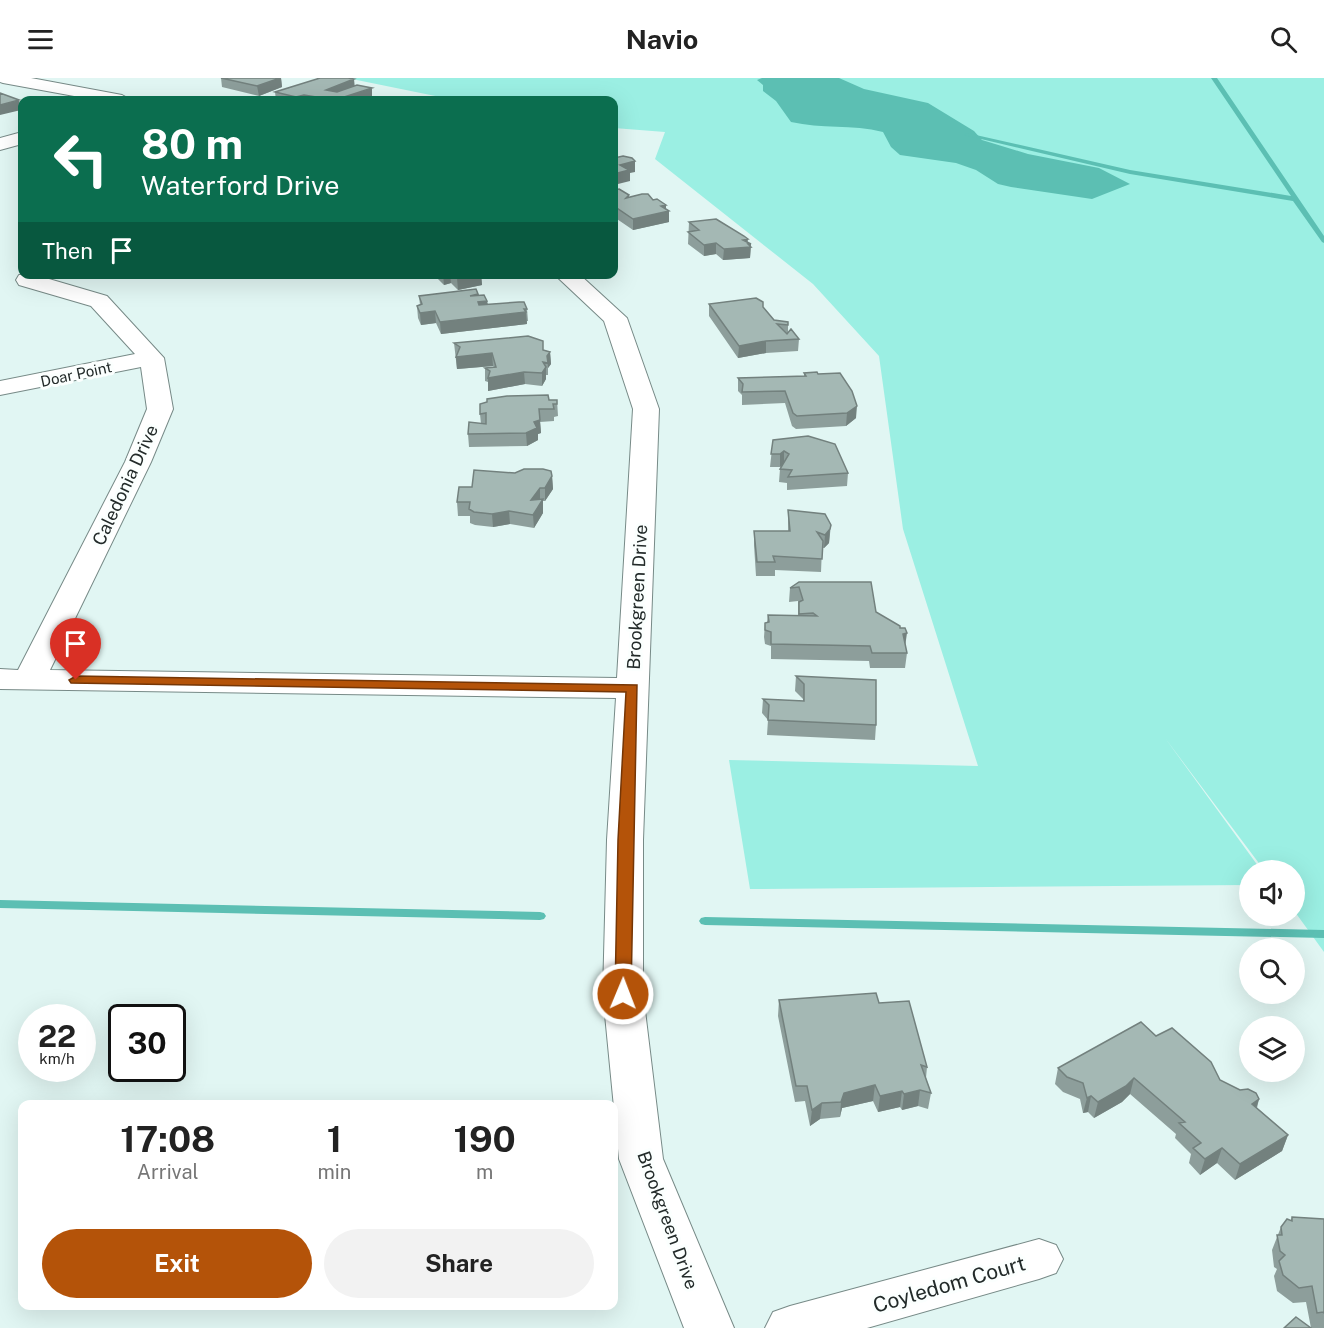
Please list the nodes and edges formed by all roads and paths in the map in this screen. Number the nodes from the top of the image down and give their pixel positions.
1 (3, 78) edge
2 (100, 96) edge
3 (18, 139) edge
4 (0, 144) edge
5 (571, 279) edge
6 (27, 280) dead end
7 (152, 358) junction
8 (0, 388) edge
9 (15, 679) edge
10 (633, 688) junction
11 (1039, 1259) dead end
12 (710, 1328) edge
13 (790, 1328) edge

1 - 2 street
3 - 4 street
5 - 10 street, Brookgreen Drive
6 - 7 street
7 - 8 street, Doar Point
7 - 9 street, Caledonia Drive
9 - 10 street
10 - 12 street, Brookgreen Drive
11 - 13 street, Coyledom Court

